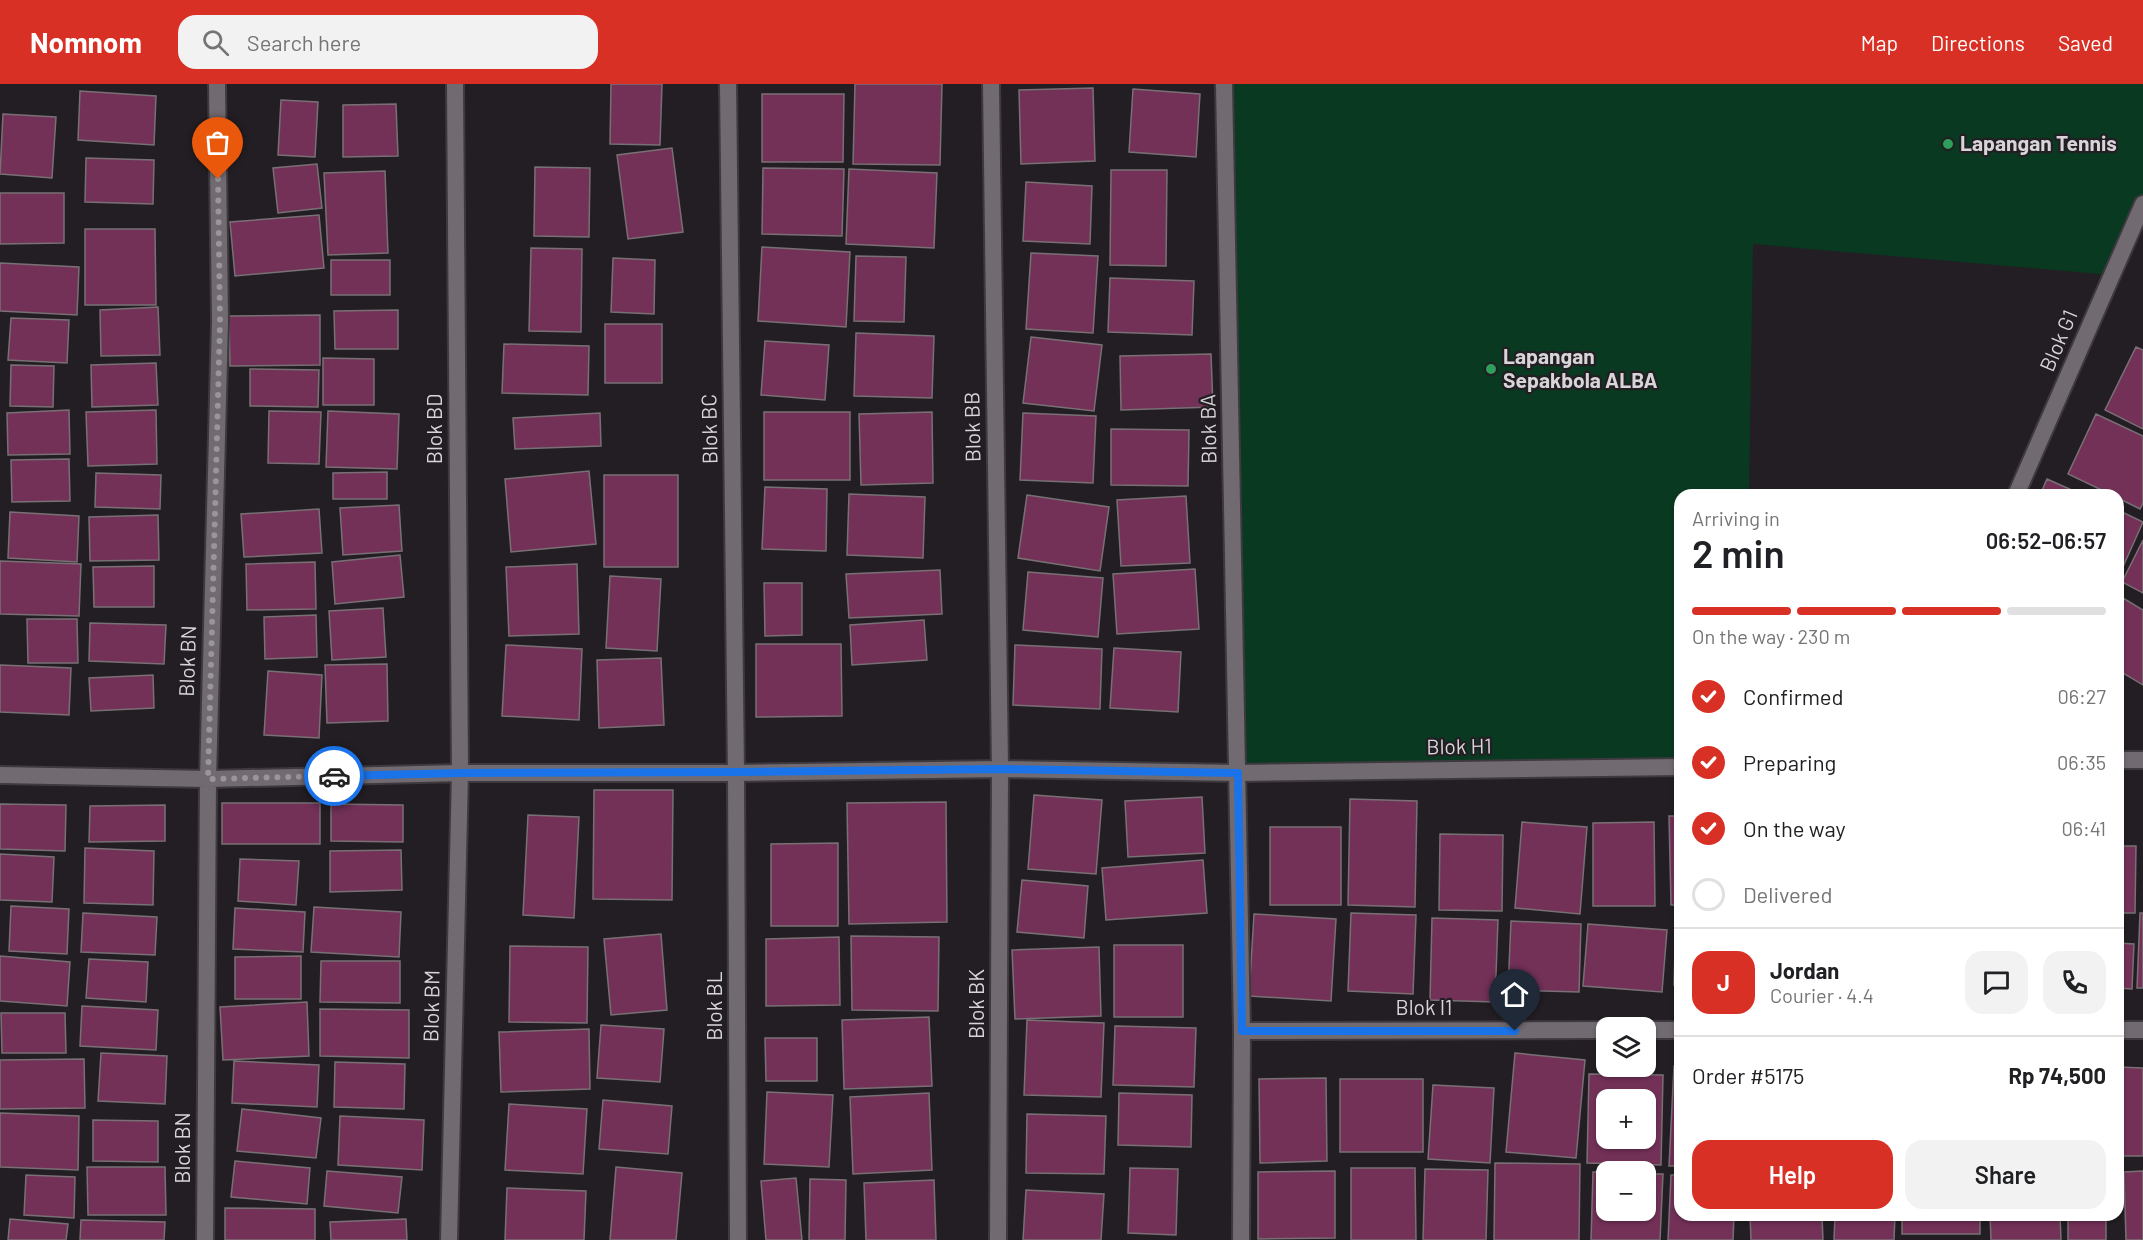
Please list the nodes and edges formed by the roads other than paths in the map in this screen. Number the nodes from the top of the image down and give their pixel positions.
1 (216, 84) edge
2 (455, 84) edge
3 (728, 84) edge
4 (991, 84) edge
5 (1224, 84) edge
6 (2143, 204) edge
7 (2019, 489) edge
8 (2124, 760) edge
9 (2143, 760) edge
10 (1674, 767) edge
11 (1000, 769) junction
12 (736, 772) junction
13 (460, 773) junction
14 (1238, 773) junction
15 (0, 775) edge
16 (208, 779) junction
17 (2143, 1029) edge
18 (1596, 1030) edge
19 (1656, 1030) edge
20 (1674, 1030) edge
21 (2124, 1030) edge
22 (1242, 1031) junction
23 (204, 1240) edge
24 (449, 1240) edge
25 (738, 1240) edge
26 (998, 1240) edge
27 (1241, 1240) edge

1 - 16 street, Blok BN
2 - 13 street, Blok BD
3 - 12 street, Blok BC
4 - 11 street, Blok BB
5 - 14 street, Blok BA
6 - 7 street, Blok G1
8 - 9 street
10 - 14 street, Blok H1
11 - 12 street, Blok H1
11 - 14 street, Blok H1
11 - 26 street, Blok BK
12 - 13 street, Blok H1
12 - 25 street, Blok BL
13 - 16 street, Blok H1
13 - 24 street, Blok BM
14 - 22 street, Blok BA
15 - 16 street, Blok H1
16 - 23 street, Blok BN
17 - 21 street
18 - 22 street, Blok I1
19 - 20 street
22 - 27 street, Blok BA

